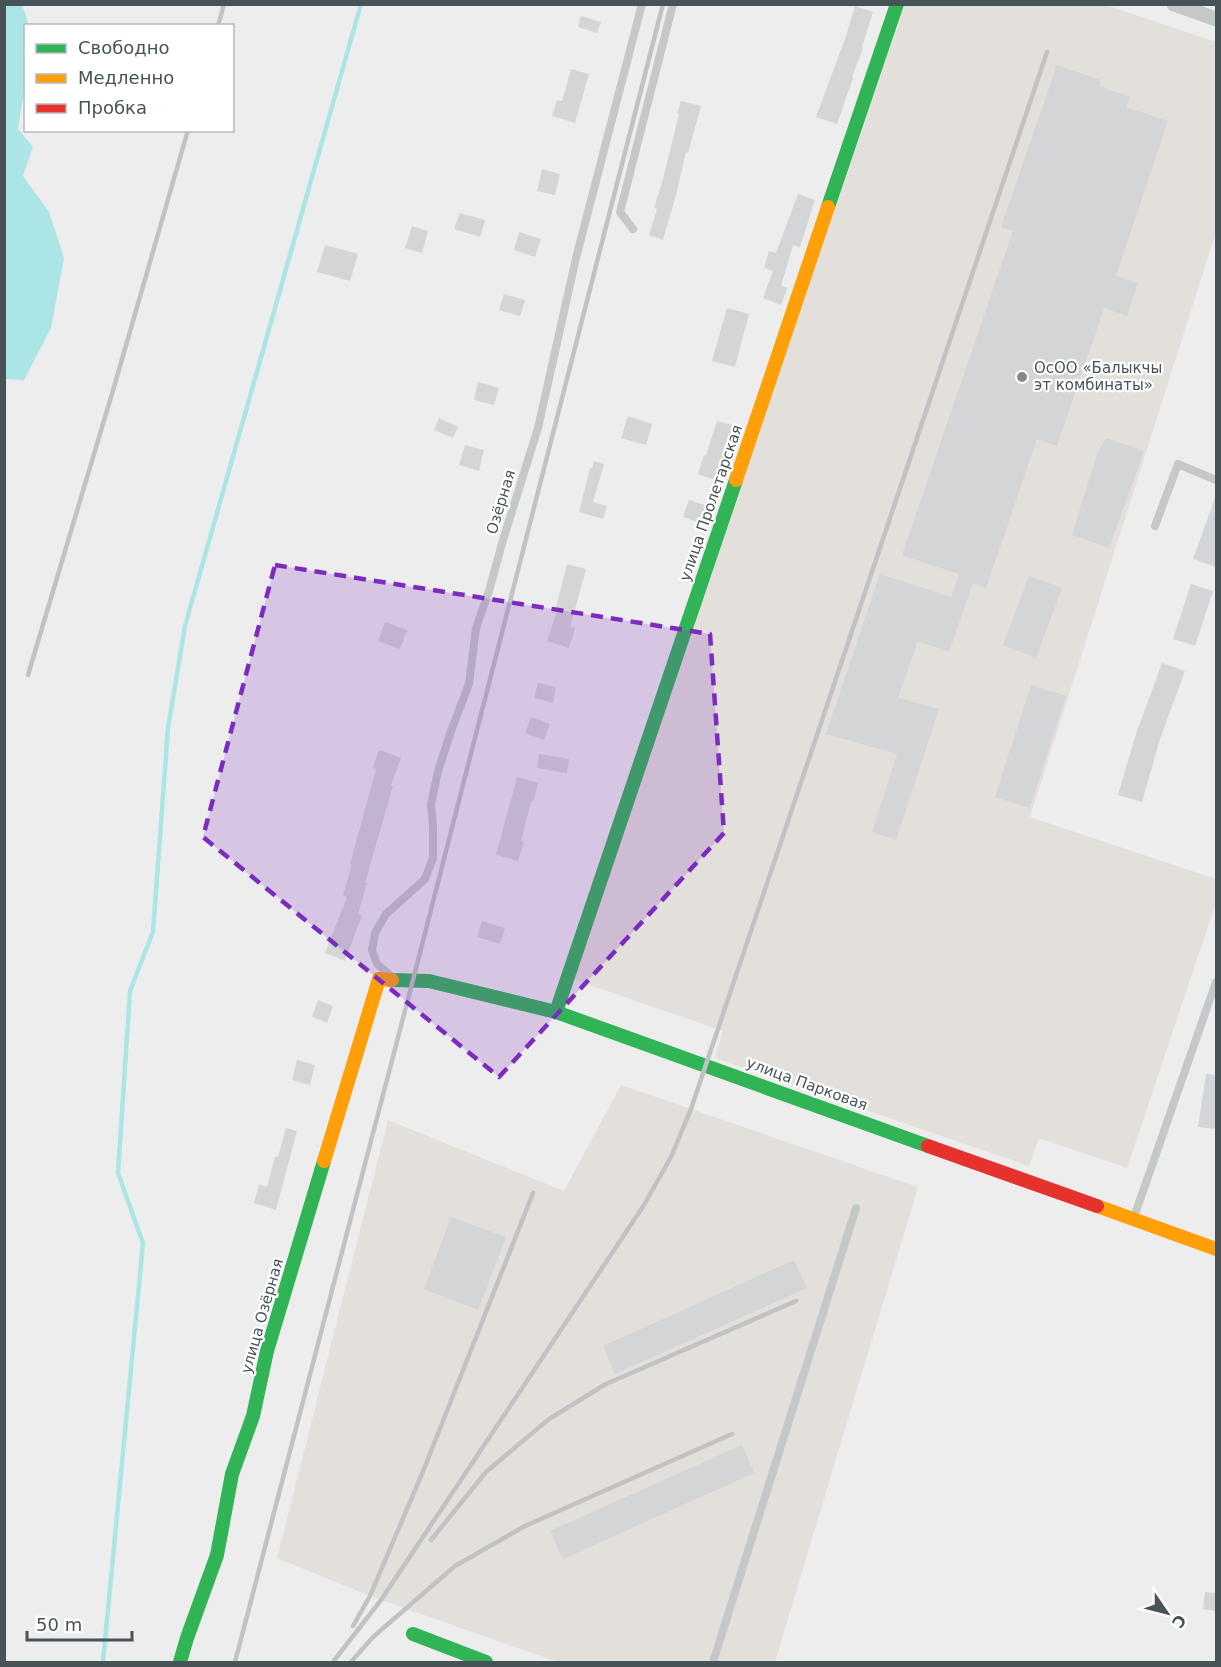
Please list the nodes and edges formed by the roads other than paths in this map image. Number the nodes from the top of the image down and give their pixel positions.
1 (642, 4) edge
2 (673, 4) edge
3 (897, 4) edge
4 (1174, 4) edge
5 (1216, 19) edge
6 (633, 229) dead end
7 (1216, 480) edge
8 (1155, 526) dead end
9 (379, 979) joint
10 (395, 980) junction
11 (1216, 982) edge
12 (556, 1012) junction
13 (856, 1208) dead end
14 (1133, 1219) junction
15 (1216, 1249) edge
16 (413, 1634) dead end
17 (180, 1662) edge
18 (486, 1662) edge
19 (713, 1662) edge

1 - 10 lane, Озёрная
2 - 6 lane
3 - 12 street, улица Пролетарская
4 - 5 street
7 - 8 lane
9 - 10 street, улица Парковая
9 - 17 street, улица Озёрная
10 - 12 street, улица Парковая
11 - 14 lane
12 - 14 street, улица Парковая
13 - 19 lane
14 - 15 street, улица Парковая
16 - 18 street

